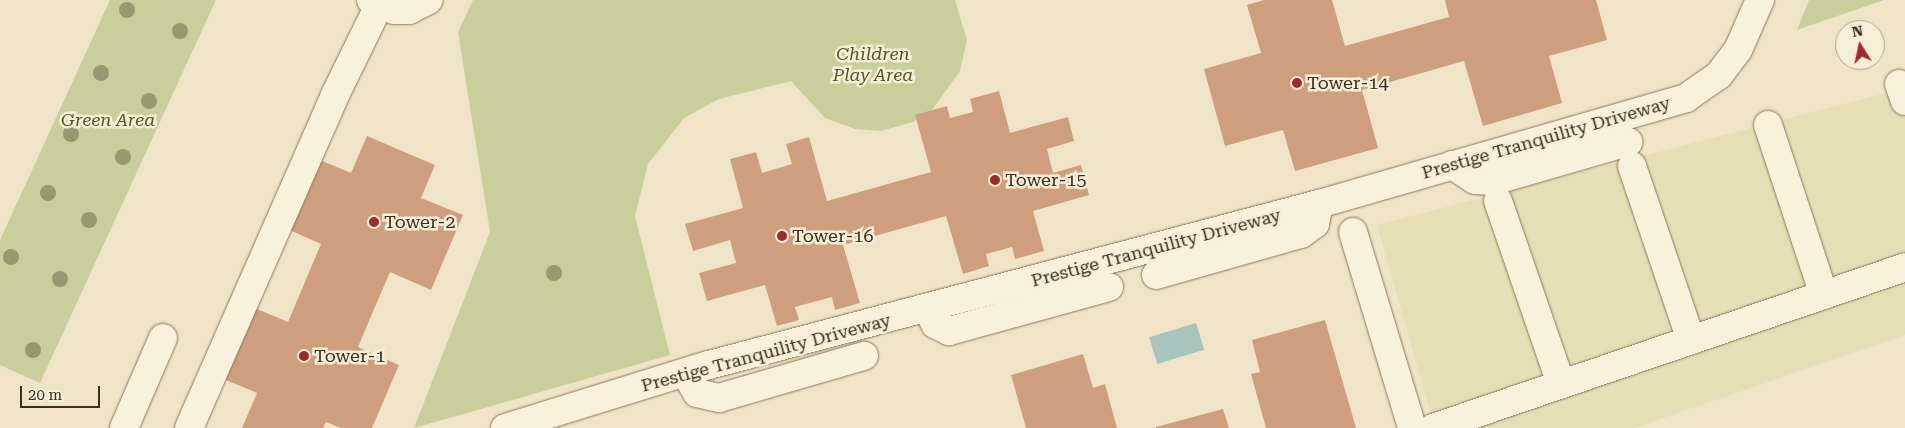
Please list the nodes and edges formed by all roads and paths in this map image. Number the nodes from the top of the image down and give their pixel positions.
1 (429, 0) edge
2 (1760, 0) edge
3 (375, 3) edge
4 (1768, 125) dead end
5 (1452, 165) junction
6 (1498, 201) dead end
7 (1319, 204) junction
8 (1353, 232) dead end
9 (1905, 267) edge
10 (1156, 275) dead end
11 (1108, 287) dead end
12 (1824, 294) junction
13 (928, 309) junction
14 (163, 338) dead end
15 (1691, 340) junction
16 (864, 356) dead end
17 (686, 374) junction
18 (1561, 384) junction
19 (124, 428) edge
20 (190, 428) edge
21 (505, 428) edge
22 (1412, 428) edge
23 (1433, 428) edge

1 - 3 street
2 - 5 street, Prestige Tranquility Driveway
3 - 20 street
4 - 12 street
5 - 7 street, Prestige Tranquility Driveway
5 - 15 street
6 - 18 street
7 - 10 street
7 - 13 street, Prestige Tranquility Driveway
8 - 22 street
9 - 12 street
11 - 13 street
12 - 15 street
13 - 17 street, Prestige Tranquility Driveway
14 - 19 street
15 - 18 street
16 - 17 street
17 - 21 street, Prestige Tranquility Driveway
18 - 23 street

